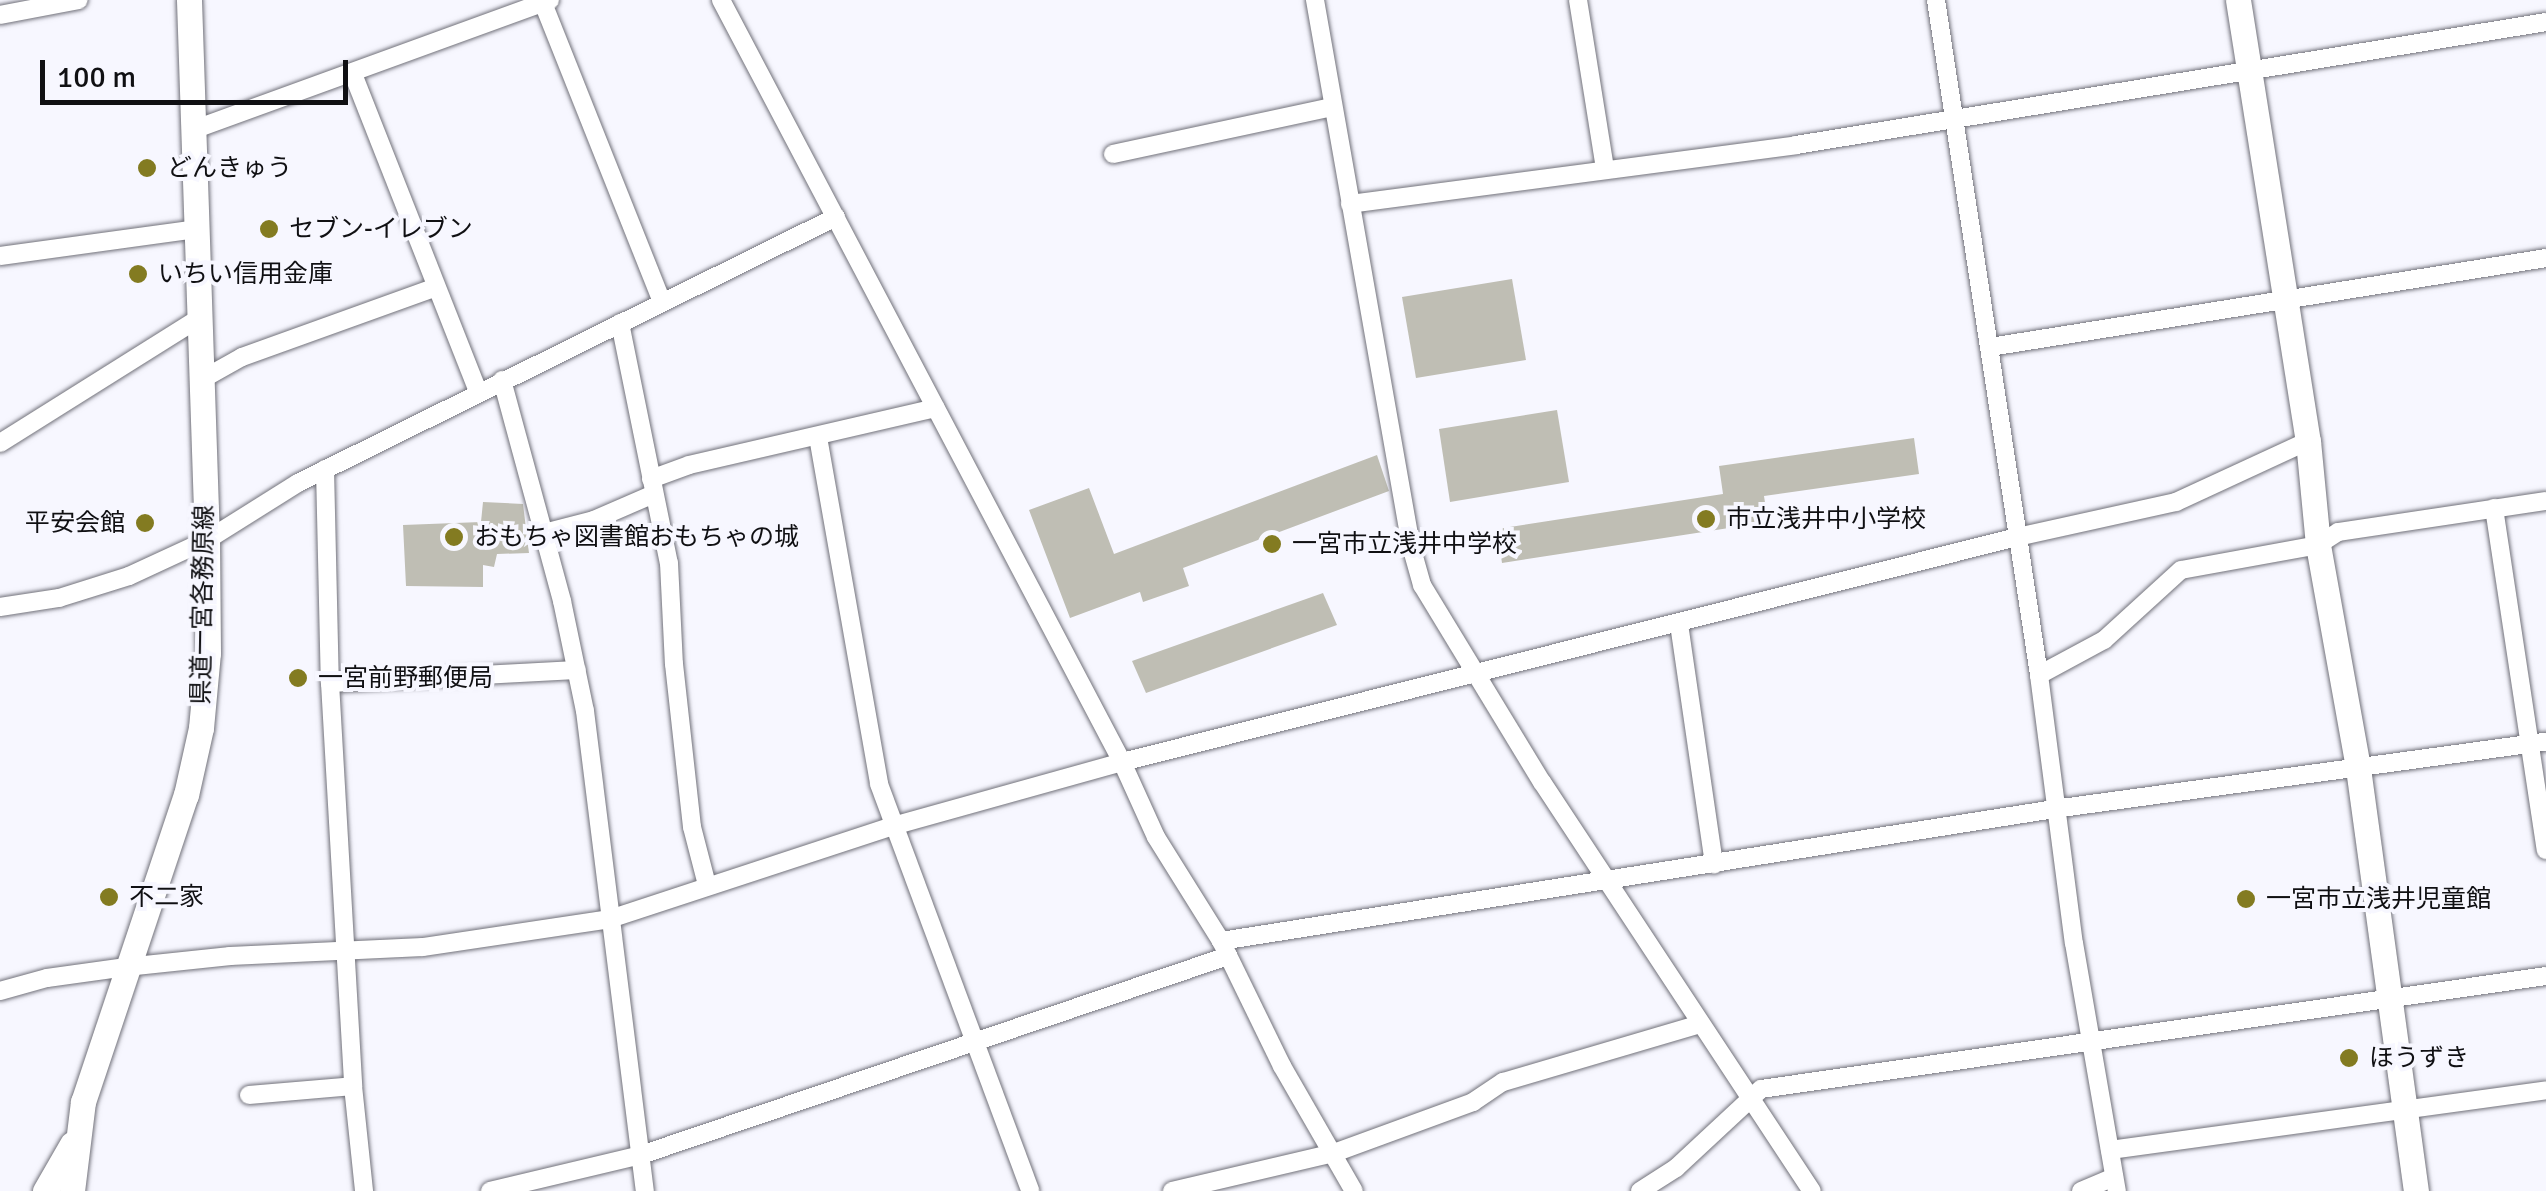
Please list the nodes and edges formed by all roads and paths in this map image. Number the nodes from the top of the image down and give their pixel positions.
1 (78, 0) edge
2 (189, 0) edge
3 (721, 0) edge
4 (1315, 0) edge
5 (1578, 0) edge
6 (1936, 0) edge
7 (2238, 0) edge
8 (546, 2) edge
9 (0, 15) edge
10 (2546, 22) edge
11 (2249, 70) junction
12 (353, 74) junction
13 (1332, 106) junction
14 (1955, 117) junction
15 (193, 130) junction
16 (1113, 154) dead end
17 (1605, 168) junction
18 (1350, 204) junction
19 (836, 217) junction
20 (196, 229) junction
21 (0, 256) edge
22 (2546, 258) edge
23 (436, 287) junction
24 (2286, 300) junction
25 (662, 302) junction
26 (199, 318) junction
27 (620, 323) junction
28 (1990, 347) junction
29 (201, 380) junction
30 (502, 380) junction
31 (478, 392) junction
32 (936, 408) junction
33 (818, 437) junction
34 (2308, 441) junction
35 (0, 443) edge
36 (325, 469) junction
37 (653, 487) junction
38 (2546, 501) edge
39 (2494, 508) junction
40 (544, 533) junction
41 (2018, 537) junction
42 (206, 540) junction
43 (2318, 545) junction
44 (0, 607) edge
45 (1679, 624) junction
46 (577, 670) junction
47 (1477, 673) junction
48 (2039, 675) junction
49 (330, 683) junction
50 (2538, 743) edge
51 (1122, 762) junction
52 (2358, 768) junction
53 (2054, 810) junction
54 (893, 826) junction
55 (2546, 850) edge
56 (1714, 864) junction
57 (1606, 880) junction
58 (706, 884) junction
59 (610, 919) junction
60 (1225, 948) junction
61 (347, 950) junction
62 (126, 967) junction
63 (2546, 976) edge
64 (0, 991) edge
65 (2392, 999) junction
66 (1700, 1024) junction
67 (975, 1042) junction
68 (2094, 1043) junction
69 (353, 1086) junction
70 (2546, 1090) edge
71 (249, 1094) dead end
72 (1753, 1100) junction
73 (2405, 1109) junction
74 (76, 1135) junction
75 (2110, 1150) junction
76 (1334, 1153) junction
77 (640, 1155) junction
78 (2116, 1184) edge
79 (45, 1191) edge
80 (72, 1191) edge
81 (364, 1191) edge
82 (490, 1191) edge
83 (645, 1191) edge
84 (1030, 1191) edge
85 (1172, 1191) edge
86 (1354, 1191) edge
87 (1640, 1191) edge
88 (1812, 1191) edge
89 (2081, 1191) edge
90 (2416, 1191) edge

1 - 9 street
2 - 15 main road, 県道一宮各務原線
3 - 19 street
4 - 13 street
5 - 17 street
6 - 14 street
7 - 11 main road
8 - 12 street
8 - 25 street
10 - 11 street
11 - 14 street
11 - 24 main road
12 - 15 street
12 - 23 street
13 - 16 street
13 - 18 street
14 - 17 street
14 - 28 street
15 - 20 main road, 県道一宮各務原線
17 - 18 street
18 - 47 street
19 - 25 street
19 - 32 street
20 - 21 street
20 - 26 main road, 県道一宮各務原線
22 - 24 street
23 - 29 street
23 - 31 street
24 - 28 street
24 - 34 main road
25 - 27 street
26 - 29 main road, 県道一宮各務原線
26 - 35 street
27 - 30 street
27 - 37 street
28 - 41 street
29 - 42 main road, 県道一宮各務原線
30 - 31 street
30 - 40 street
31 - 36 street
32 - 33 street
32 - 51 street
33 - 37 street
33 - 54 street
34 - 41 street
34 - 43 main road
36 - 42 street
36 - 49 street
37 - 40 street
37 - 58 street
38 - 39 street
39 - 43 street
39 - 50 street
40 - 46 street
41 - 45 street
41 - 48 street
42 - 44 street
42 - 62 main road, 県道一宮各務原線
43 - 48 street
43 - 52 main road
45 - 47 street
45 - 56 street
46 - 49 street
46 - 59 street
47 - 51 street
47 - 57 street
48 - 53 street
49 - 61 street
50 - 52 street
50 - 55 street
51 - 54 street
51 - 60 street
52 - 53 street
52 - 65 main road
53 - 56 street
53 - 68 street
54 - 58 street
54 - 67 street
56 - 57 street
57 - 60 street
57 - 66 street
58 - 59 street
59 - 61 street
59 - 77 street
60 - 67 street
60 - 76 street
61 - 62 street
61 - 69 street
62 - 64 street
62 - 74 main road, 県道一宮各務原線
63 - 65 street
65 - 68 street
65 - 73 main road
66 - 72 street
66 - 76 street
67 - 77 street
67 - 84 street
68 - 72 street
68 - 75 street
69 - 71 street
69 - 81 street
70 - 73 street
72 - 87 street
72 - 88 street
73 - 75 street
73 - 90 main road
74 - 79 main road
74 - 80 main road, 県道一宮各務原線
75 - 78 street
76 - 85 street
76 - 86 street
77 - 82 street
77 - 83 street
78 - 89 street

